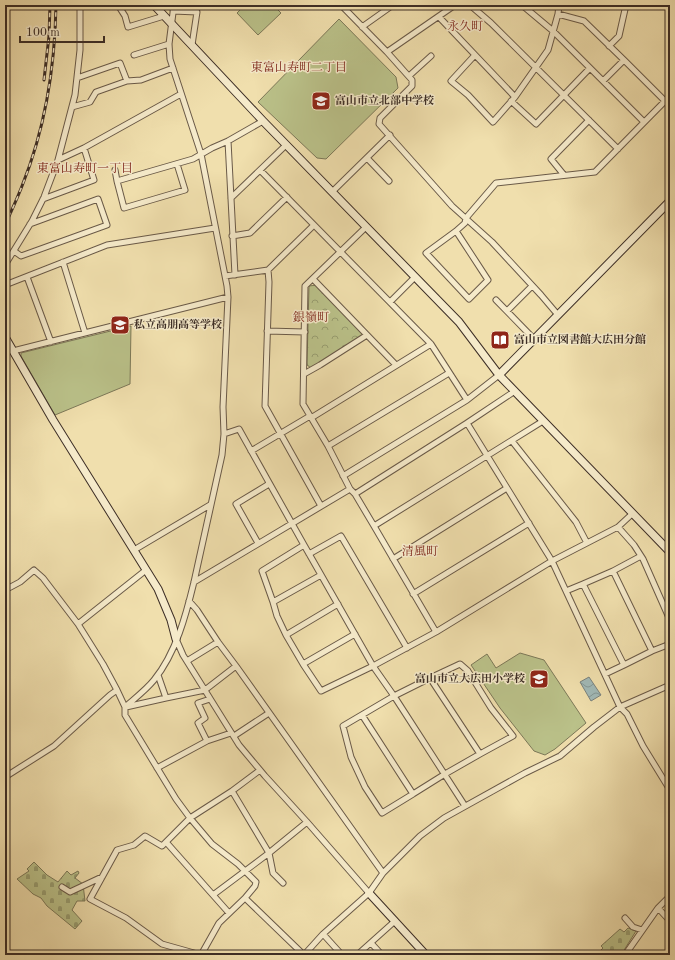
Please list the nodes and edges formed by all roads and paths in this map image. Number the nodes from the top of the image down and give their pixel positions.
1 (80, 5) edge
2 (118, 5) edge
3 (154, 5) edge
4 (174, 5) edge
5 (341, 5) edge
6 (393, 5) edge
7 (455, 5) edge
8 (470, 5) edge
9 (522, 5) edge
10 (559, 5) edge
11 (626, 5) edge
12 (173, 11) junction
13 (558, 14) junction
14 (164, 16) junction
15 (439, 17) junction
16 (172, 24) junction
17 (362, 27) junction
18 (553, 31) junction
19 (169, 44) junction
20 (192, 45) junction
21 (609, 46) junction
22 (387, 52) junction
23 (134, 55) dead end
24 (475, 55) junction
25 (431, 56) dead end
26 (624, 60) junction
27 (536, 67) junction
28 (173, 68) junction
29 (590, 68) junction
30 (409, 76) junction
31 (77, 78) junction
32 (127, 81) junction
33 (603, 81) junction
34 (181, 94) junction
35 (563, 95) junction
36 (670, 96) edge
37 (513, 99) junction
38 (665, 101) junction
39 (72, 107) junction
40 (589, 120) junction
41 (263, 121) junction
42 (644, 122) junction
43 (390, 135) junction
44 (228, 141) junction
45 (286, 145) junction
46 (84, 148) junction
47 (618, 149) junction
48 (201, 154) junction
49 (367, 158) junction
50 (58, 160) junction
51 (177, 164) junction
52 (115, 170) dead end
53 (260, 170) junction
54 (564, 175) junction
55 (117, 181) junction
56 (389, 181) dead end
57 (332, 192) junction
58 (287, 197) junction
59 (43, 198) junction
60 (231, 198) junction
61 (670, 201) edge
62 (466, 218) junction
63 (30, 224) junction
64 (314, 225) junction
65 (366, 227) junction
66 (215, 228) junction
67 (456, 231) junction
68 (232, 236) junction
69 (14, 251) junction
70 (340, 252) junction
71 (63, 262) junction
72 (5, 265) edge
73 (268, 270) junction
74 (235, 275) junction
75 (225, 276) junction
76 (27, 277) junction
77 (415, 277) junction
78 (313, 279) junction
79 (5, 285) edge
80 (532, 286) junction
81 (228, 297) junction
82 (496, 300) dead end
83 (390, 302) junction
84 (507, 311) junction
85 (558, 315) junction
86 (267, 331) junction
87 (305, 332) junction
88 (85, 333) junction
89 (367, 335) junction
90 (5, 338) edge
91 (535, 340) junction
92 (51, 342) junction
93 (431, 344) junction
94 (13, 351) junction
95 (396, 365) junction
96 (449, 372) junction
97 (304, 374) junction
98 (499, 375) junction
99 (515, 392) junction
100 (467, 400) junction
101 (311, 417) junction
102 (543, 421) junction
103 (467, 423) junction
104 (224, 434) junction
105 (281, 434) junction
106 (512, 441) junction
107 (328, 446) junction
108 (251, 451) junction
109 (488, 456) junction
110 (343, 476) junction
111 (269, 484) junction
112 (507, 488) junction
113 (350, 489) junction
114 (355, 494) junction
115 (210, 505) junction
116 (321, 506) junction
117 (632, 514) junction
118 (529, 523) junction
119 (292, 524) junction
120 (374, 526) junction
121 (618, 527) junction
122 (587, 543) junction
123 (258, 544) junction
124 (304, 546) junction
125 (134, 550) junction
126 (670, 552) edge
127 (309, 554) junction
128 (641, 556) junction
129 (393, 559) junction
130 (552, 561) junction
131 (146, 570) junction
132 (613, 571) junction
133 (321, 575) junction
134 (194, 582) junction
135 (583, 584) junction
136 (5, 590) edge
137 (566, 591) junction
138 (413, 594) junction
139 (189, 601) junction
140 (273, 602) junction
141 (338, 604) junction
142 (670, 620) edge
143 (78, 624) junction
144 (436, 632) junction
145 (355, 634) junction
146 (286, 635) junction
147 (176, 639) junction
148 (218, 642) junction
149 (670, 644) edge
150 (407, 648) junction
151 (652, 652) junction
152 (187, 662) junction
153 (303, 664) junction
154 (624, 665) junction
155 (236, 666) junction
156 (373, 666) junction
157 (605, 674) junction
158 (158, 675) junction
159 (430, 678) junction
160 (670, 685) edge
161 (117, 690) junction
162 (205, 690) junction
163 (394, 696) junction
164 (166, 698) junction
165 (210, 699) junction
166 (125, 707) junction
167 (620, 707) junction
168 (269, 713) junction
169 (362, 715) junction
170 (233, 734) junction
171 (207, 741) junction
172 (480, 754) junction
173 (157, 768) junction
174 (260, 770) junction
175 (445, 774) junction
176 (5, 777) edge
177 (670, 790) edge
178 (232, 791) junction
179 (413, 794) junction
180 (465, 806) junction
181 (190, 818) junction
182 (307, 822) junction
183 (166, 842) junction
184 (269, 853) junction
185 (245, 870) junction
186 (384, 873) junction
187 (102, 877) junction
188 (283, 883) dead end
189 (62, 887) dead end
190 (369, 893) junction
191 (212, 895) junction
192 (670, 896) edge
193 (245, 898) junction
194 (658, 908) junction
195 (229, 913) junction
196 (625, 918) dead end
197 (395, 921) junction
198 (670, 921) edge
199 (642, 930) junction
200 (323, 934) junction
201 (371, 943) junction
202 (202, 955) edge
203 (304, 955) edge
204 (342, 955) edge
205 (357, 955) edge
206 (382, 955) edge
207 (426, 955) edge
208 (625, 955) edge

1 - 31 street
2 - 14 street
3 - 14 street
4 - 12 street
5 - 17 street
6 - 17 street
7 - 15 street
8 - 27 street
9 - 18 street
10 - 13 street
11 - 21 street
12 - 16 street
12 - 20 street
13 - 18 street
13 - 21 street
14 - 16 street
15 - 22 street
15 - 24 street
16 - 19 street
16 - 20 street
17 - 22 street
18 - 27 street
18 - 29 street
19 - 23 street
19 - 28 street
20 - 41 street
21 - 26 street
22 - 30 street
24 - 37 street
24 - 37 street
25 - 30 street
26 - 33 street
26 - 38 street
27 - 35 street
27 - 37 street
28 - 32 street
28 - 34 street
29 - 33 street
29 - 35 street
30 - 43 street
31 - 32 street
31 - 39 street
32 - 39 street
33 - 42 street
34 - 46 street
34 - 48 street
35 - 37 street
35 - 40 street
36 - 38 street
38 - 42 street
39 - 50 street
40 - 47 street
40 - 54 street
41 - 44 street
41 - 45 street
42 - 47 street
43 - 49 street
43 - 62 street
44 - 48 street
44 - 60 street
45 - 53 street
45 - 57 street
46 - 50 street
46 - 59 street
47 - 54 street
48 - 51 street
48 - 66 street
49 - 56 street
49 - 57 street
50 - 59 street
51 - 55 street
51 - 55 street
52 - 55 street
53 - 58 street
53 - 60 street
54 - 62 street
57 - 65 street
58 - 64 street
58 - 68 street
59 - 63 street
60 - 68 street
61 - 85 street
62 - 67 street
62 - 80 street
63 - 69 street
63 - 69 street
64 - 70 street
64 - 73 street
65 - 70 street
65 - 77 street
66 - 71 street
66 - 75 street
67 - 67 street
68 - 74 street
69 - 72 street
70 - 78 street
70 - 83 street
71 - 76 street
71 - 88 street
73 - 74 street
73 - 86 street
74 - 75 street
75 - 81 street
76 - 79 street
76 - 92 street
77 - 83 street
77 - 98 street
78 - 87 street
78 - 89 street
80 - 84 street
80 - 85 street
81 - 88 street
81 - 104 street
82 - 84 street
83 - 93 street
84 - 91 street
85 - 91 street
86 - 87 street
86 - 105 street
87 - 97 street
88 - 92 street
89 - 95 street
89 - 97 street
90 - 94 street
91 - 98 street
92 - 94 street
93 - 95 street
93 - 96 street
94 - 125 street
95 - 101 street
96 - 100 street
96 - 107 street
97 - 101 street
98 - 99 street
98 - 100 street
99 - 102 street
99 - 103 street
100 - 110 street
101 - 105 street
101 - 107 street
102 - 106 street
102 - 117 street
103 - 109 street
103 - 114 street
104 - 108 street
104 - 115 street
105 - 108 street
105 - 116 street
106 - 109 street
106 - 122 street
107 - 110 street
108 - 111 street
109 - 112 street
109 - 120 street
110 - 113 street
111 - 119 street
111 - 123 street
112 - 118 street
112 - 129 street
113 - 114 street
113 - 116 street
114 - 120 street
115 - 125 street
115 - 134 street
116 - 119 street
117 - 121 street
117 - 126 street
118 - 130 street
118 - 138 street
119 - 123 street
119 - 124 street
120 - 129 street
121 - 122 street
121 - 128 street
122 - 130 street
123 - 134 street
124 - 127 street
124 - 140 street
125 - 131 street
127 - 133 street
127 - 150 street
128 - 132 street
128 - 142 street
129 - 138 street
130 - 137 street
130 - 144 street
131 - 143 street
131 - 147 street
132 - 135 street
132 - 151 street
133 - 140 street
133 - 141 street
134 - 139 street
135 - 137 street
135 - 154 street
136 - 143 street
137 - 157 street
138 - 144 street
139 - 147 street
139 - 148 street
140 - 146 street
141 - 145 street
141 - 146 street
143 - 161 street
144 - 150 street
145 - 153 street
145 - 156 street
146 - 153 street
147 - 152 street
147 - 158 street
148 - 152 street
148 - 155 street
149 - 151 street
150 - 156 street
151 - 154 street
152 - 162 street
153 - 156 street
154 - 157 street
155 - 162 street
155 - 168 street
156 - 163 street
157 - 167 street
158 - 164 street
158 - 166 street
159 - 163 street
159 - 172 street
159 - 172 street
160 - 167 street
161 - 166 street
161 - 176 street
162 - 164 street
162 - 165 street
163 - 169 street
163 - 175 street
164 - 166 street
165 - 170 street
165 - 171 street
166 - 173 street
167 - 177 street
167 - 180 street
168 - 170 street
168 - 186 street
169 - 179 street
169 - 179 street
170 - 171 street
170 - 174 street
171 - 173 street
172 - 175 street
173 - 181 street
174 - 178 street
174 - 182 street
175 - 179 street
175 - 180 street
178 - 181 street
178 - 184 street
180 - 186 street
181 - 183 street
181 - 185 street
182 - 184 street
182 - 190 street
183 - 187 street
183 - 191 street
184 - 185 street
184 - 188 street
185 - 191 street
185 - 193 street
186 - 190 street
187 - 189 street
187 - 202 street
190 - 197 street
190 - 200 street
191 - 195 street
192 - 194 street
193 - 195 street
193 - 203 street
194 - 198 street
194 - 199 street
195 - 202 street
196 - 199 street
197 - 201 street
197 - 207 street
199 - 208 street
200 - 203 street
200 - 204 street
201 - 205 street
201 - 206 street

